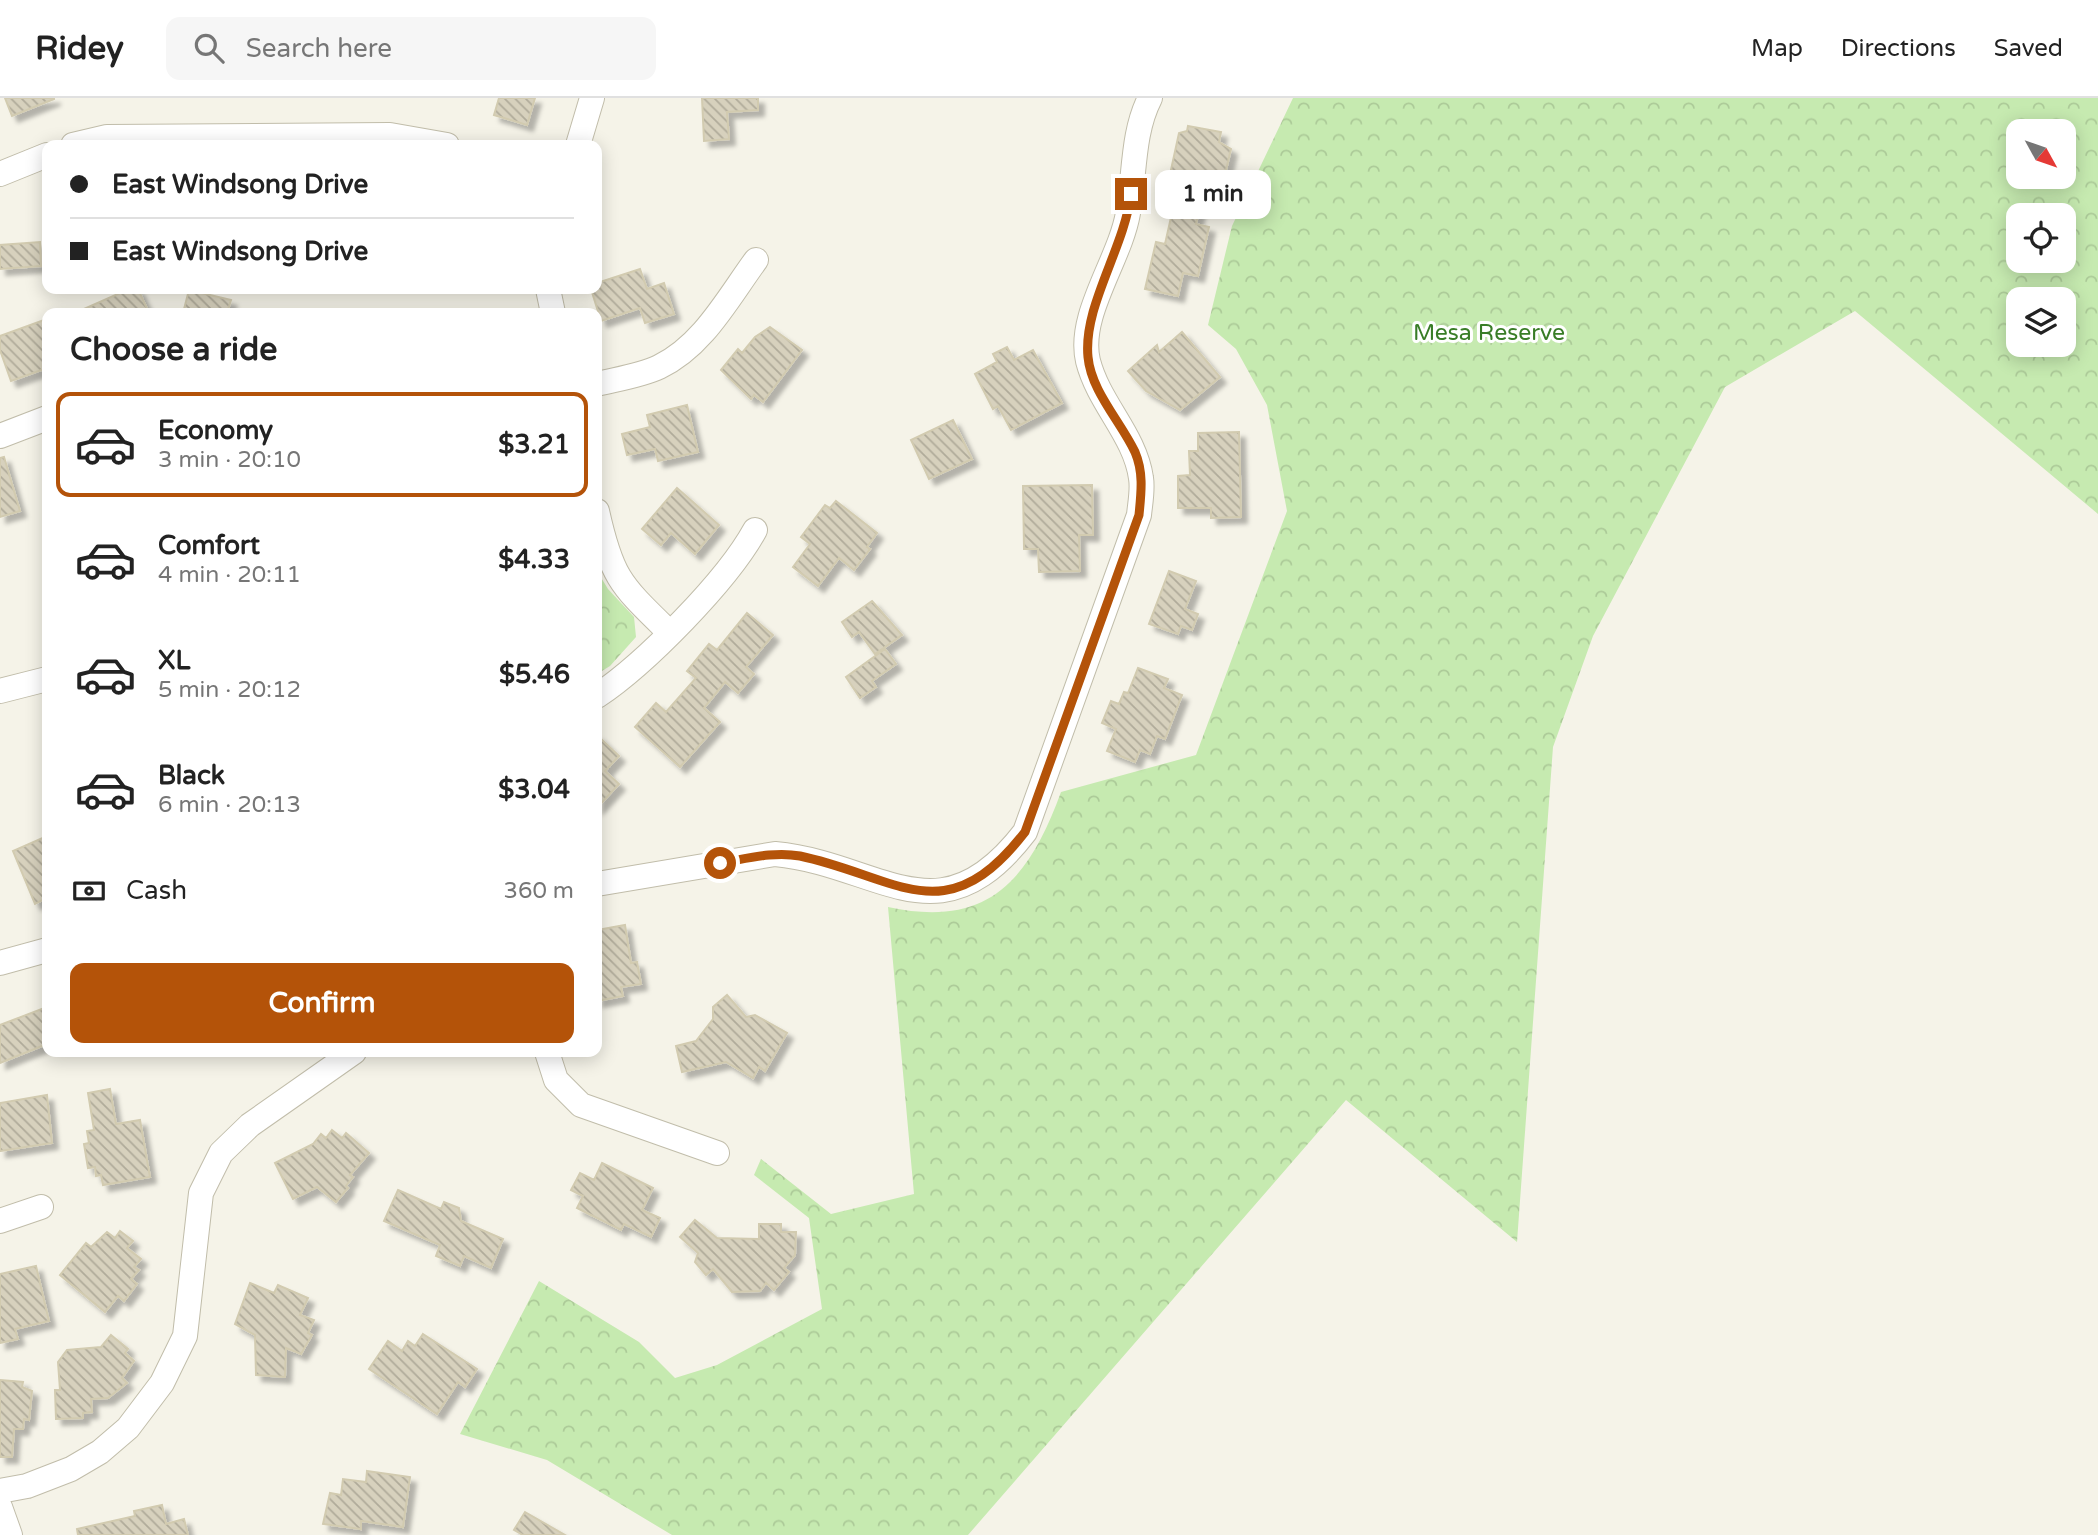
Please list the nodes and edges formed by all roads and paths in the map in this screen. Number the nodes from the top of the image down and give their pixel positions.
1 (592, 98) edge
2 (1150, 98) edge
3 (94, 140) edge
4 (418, 140) edge
5 (579, 140) edge
6 (42, 157) edge
7 (0, 174) edge
8 (756, 260) dead end
9 (602, 383) edge
10 (42, 420) edge
11 (0, 436) edge
12 (755, 530) dead end
13 (602, 534) edge
14 (669, 632) junction
15 (42, 680) edge
16 (0, 691) edge
17 (602, 693) edge
18 (602, 883) edge
19 (42, 951) edge
20 (0, 963) edge
21 (347, 1057) edge
22 (549, 1057) edge
23 (717, 1153) dead end
24 (41, 1207) dead end
25 (0, 1221) edge
26 (0, 1491) edge
27 (0, 1507) edge
28 (10, 1535) edge

1 - 5 street
2 - 18 street
3 - 4 street
6 - 7 street
8 - 9 street
10 - 11 street
12 - 14 street
13 - 14 street
14 - 17 street
15 - 16 street
19 - 20 street
21 - 26 street
22 - 23 street
24 - 25 street
27 - 28 street

